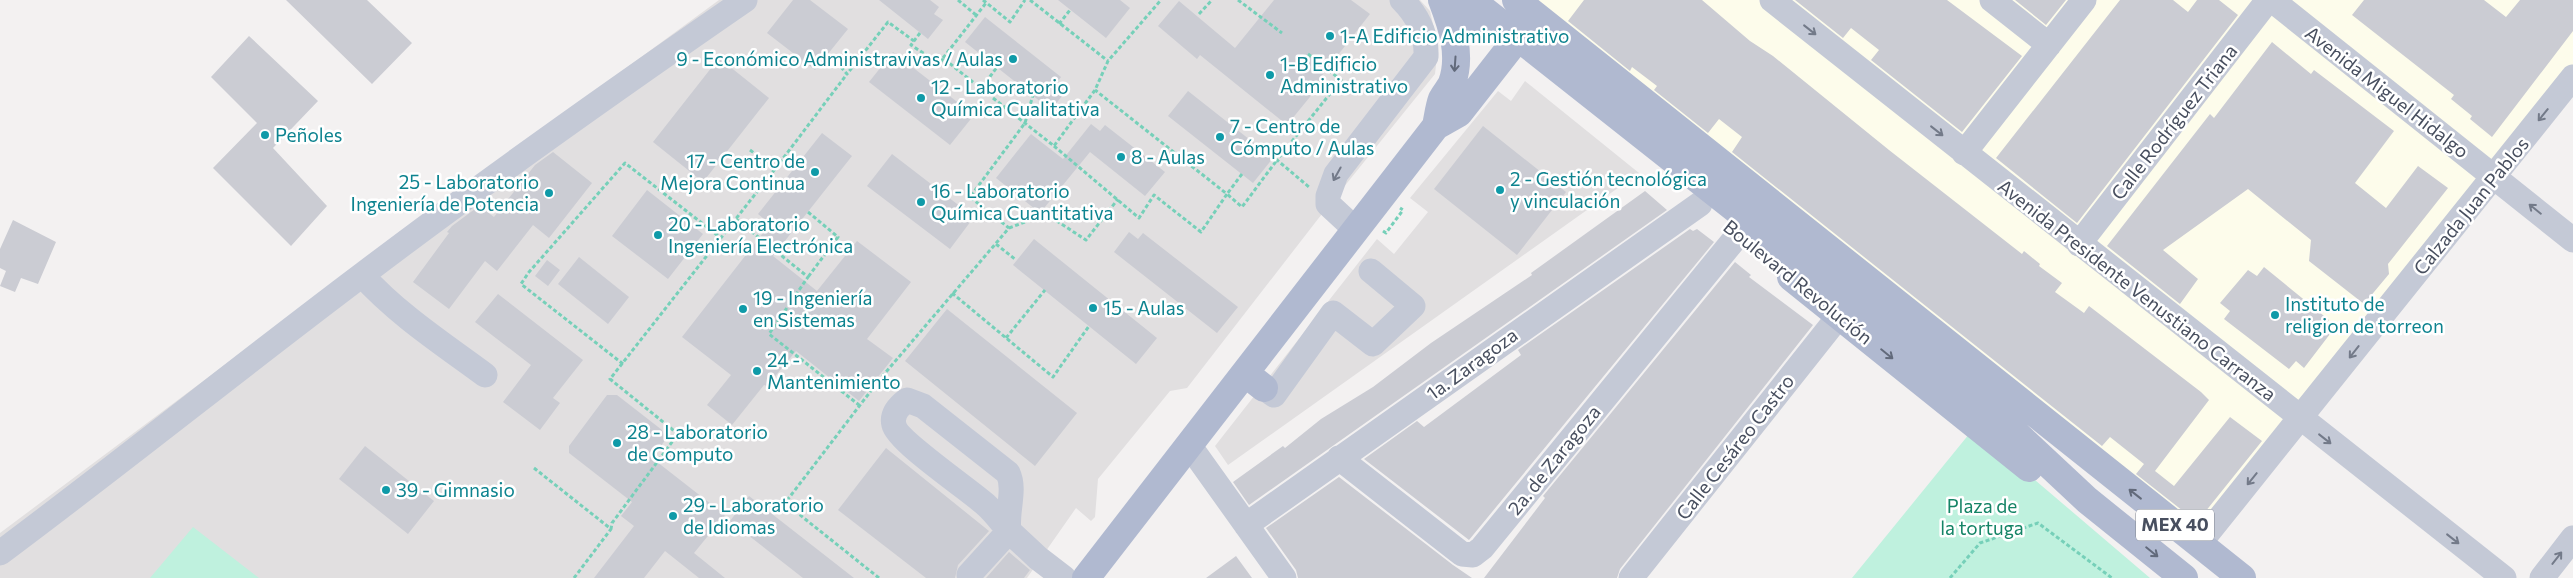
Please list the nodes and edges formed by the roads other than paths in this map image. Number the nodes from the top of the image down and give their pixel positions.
1 (745, 0) edge
2 (1402, 0) edge
3 (1443, 0) edge
4 (1471, 0) edge
5 (1491, 0) edge
6 (1772, 0) edge
7 (1992, 0) edge
8 (2084, 0) edge
9 (2270, 0) edge
10 (1532, 5) edge
11 (2049, 45) junction
12 (1508, 50) junction
13 (2573, 77) edge
14 (1656, 112) junction
15 (1436, 126) junction
16 (1628, 147) junction
17 (1964, 153) junction
18 (2494, 176) junction
19 (1700, 204) junction
20 (1356, 230) junction
21 (1738, 235) junction
22 (2573, 240) edge
23 (2079, 244) junction
24 (1371, 270) dead end
25 (362, 275) junction
26 (1839, 316) junction
27 (485, 375) dead end
28 (1255, 380) junction
29 (1999, 409) junction
30 (2300, 420) junction
31 (1189, 445) junction
32 (1340, 458) junction
33 (2109, 473) junction
34 (2086, 500) junction
35 (1246, 525) junction
36 (1009, 531) junction
37 (2573, 538) edge
38 (2199, 544) junction
39 (0, 553) edge
40 (969, 575) dead end
41 (1064, 578) edge
42 (1086, 578) edge
43 (1284, 578) edge
44 (1632, 578) edge
45 (2184, 578) edge
46 (2242, 578) edge
47 (2504, 578) edge
48 (2542, 578) edge

1 - 25 street
2 -> 20 street
3 - 12 main road, Boulevard Revolución / MEX 40
3 -> 15 main road
4 - 29 main road, Boulevard Revolución
5 - 29 main road, Boulevard Revolución
6 -> 17 street, Avenida Presidente Venustiano Carranza
7 - 11 street
8 - 11 street
9 - 18 street, Avenida Miguel Hidalgo
9 - 23 street, Calle Rodríguez Triana
10 - 12 main road
10 - 14 main road, MEX 40
11 - 17 street
12 - 15 main road
12 - 16 main road, Boulevard Revolución / MEX 40
13 -> 18 street, Calzada Juan Pablos
14 - 16 main road
14 - 33 main road, MEX 40
15 - 20 main road
16 - 19 main road, Boulevard Revolución / MEX 40
17 - 23 street, Avenida Presidente Venustiano Carranza
22 -> 18 street, Avenida Miguel Hidalgo
18 -> 30 street, Calzada Juan Pablos
19 - 21 main road, Boulevard Revolución / MEX 40
19 - 32 street, 1a. Zaragoza
20 - 28 main road
21 - 26 main road, Boulevard Revolución / MEX 40
21 - 32 street, 2a. de Zaragoza
23 - 30 street, Avenida Presidente Venustiano Carranza
24 - 28 street
25 - 27 street
25 - 39 street
26 -> 34 main road, Boulevard Revolución / MEX 40
26 - 44 street, Calle Cesáreo Castro
28 - 31 main road
29 - 33 main road, Boulevard Revolución
29 - 34 main road, Boulevard Revolución
30 -> 38 street, Calzada Juan Pablos
30 -> 47 street, Avenida Presidente Venustiano Carranza
31 - 35 street
31 - 42 main road
32 - 35 street, 1a. Zaragoza
38 -> 33 main road, MEX 40
34 -> 45 main road, Boulevard Revolución / MEX 40
35 - 43 street
36 - 36 street
36 - 40 street
36 - 41 street
48 -> 37 street
38 - 46 main road, MEX 40

